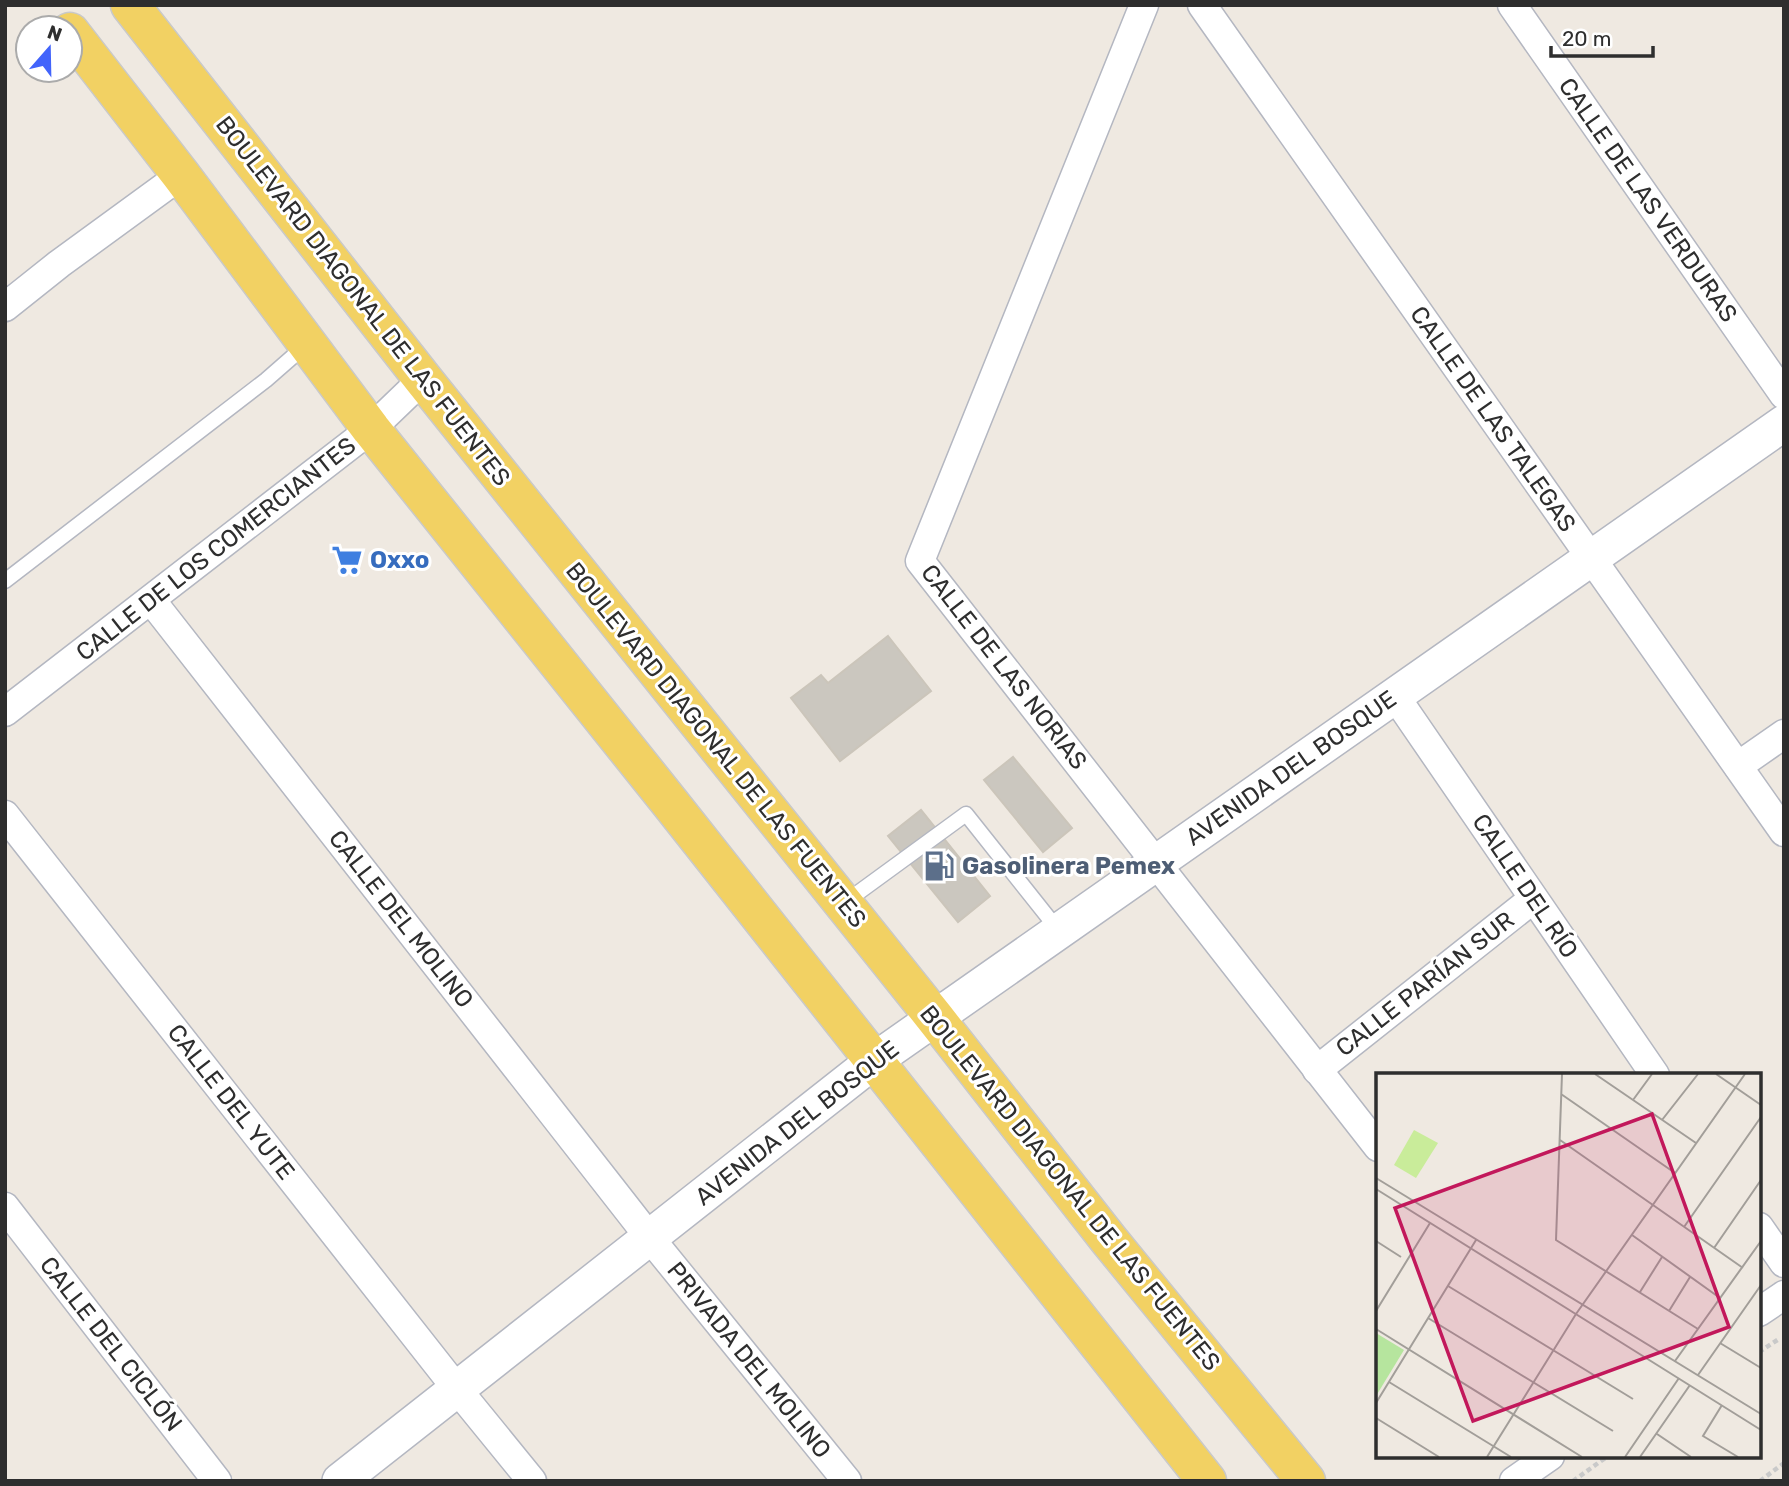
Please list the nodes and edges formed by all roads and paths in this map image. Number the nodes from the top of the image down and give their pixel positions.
1 (130, 5) edge
2 (1144, 5) edge
3 (1202, 5) edge
4 (1512, 5) edge
5 (84, 49) edge
6 (181, 175) junction
7 (5, 307) edge
8 (307, 344) junction
9 (423, 379) junction
10 (1784, 395) edge
11 (1784, 424) edge
12 (371, 429) junction
13 (1591, 558) junction
14 (5, 581) edge
15 (151, 600) junction
16 (1395, 696) junction
17 (5, 712) edge
18 (1784, 734) edge
19 (1738, 766) junction
20 (5, 815) edge
21 (1784, 832) edge
22 (1156, 863) junction
23 (1533, 899) junction
24 (843, 904) junction
25 (1059, 930) junction
26 (935, 1018) junction
27 (875, 1060) junction
28 (1317, 1070) junction
29 (1654, 1073) edge
30 (1376, 1144) edge
31 (5, 1207) edge
32 (1761, 1230) edge
33 (650, 1238) junction
34 (1784, 1263) edge
35 (1784, 1295) edge
36 (1761, 1311) edge
37 (1784, 1336) edge
38 (1761, 1351) edge
39 (457, 1389) junction
40 (1547, 1458) edge
41 (1605, 1458) edge
42 (1784, 1464) edge
43 (217, 1481) edge
44 (340, 1481) edge
45 (531, 1481) edge
46 (847, 1481) edge
47 (1206, 1481) edge
48 (1306, 1481) edge
49 (1514, 1481) edge
50 (1573, 1481) edge
51 (1760, 1481) edge

1 - 9 main road, BOULEVARD DIAGONAL DE LAS FUENTES
2 - 22 street, CALLE DE LAS NORIAS
3 - 13 street, CALLE DE LAS TALEGAS
4 - 10 street, CALLE DE LAS VERDURAS
5 - 6 main road
6 - 7 street
6 - 8 main road
8 - 12 main road
8 - 14 lane
9 - 12 street, CALLE DE LOS COMERCIANTES
9 - 24 main road, BOULEVARD DIAGONAL DE LAS FUENTES
11 - 13 street, AVENIDA DEL BOSQUE
12 - 15 street, CALLE DE LOS COMERCIANTES
12 - 27 main road
13 - 16 street, AVENIDA DEL BOSQUE
13 - 19 street, CALLE DE LAS TALEGAS
15 - 17 street, CALLE DE LOS COMERCIANTES
15 - 33 street, CALLE DEL MOLINO
16 - 22 street, AVENIDA DEL BOSQUE
16 - 23 street, CALLE DEL RÍO
18 - 19 street
19 - 21 street, CALLE DE LAS TALEGAS
20 - 39 street, CALLE DEL YUTE
22 - 25 street, AVENIDA DEL BOSQUE
22 - 28 street, CALLE DE LAS NORIAS
23 - 28 street, CALLE PARÍAN SUR
23 - 29 street, CALLE DEL RÍO
24 - 25 lane
24 - 26 main road, BOULEVARD DIAGONAL DE LAS FUENTES
25 - 26 street, AVENIDA DEL BOSQUE
26 - 27 street, AVENIDA DEL BOSQUE
26 - 48 main road, BOULEVARD DIAGONAL DE LAS FUENTES
27 - 33 street, AVENIDA DEL BOSQUE
27 - 47 main road
28 - 30 street, CALLE DE LAS NORIAS
31 - 43 street, CALLE DEL CICLÓN
32 - 34 street
33 - 39 street, AVENIDA DEL BOSQUE
33 - 46 street, PRIVADA DEL MOLINO
35 - 36 street
37 - 38 path
39 - 44 street, AVENIDA DEL BOSQUE
39 - 45 street, CALLE DEL YUTE
40 - 49 street
41 - 50 path
42 - 51 path

